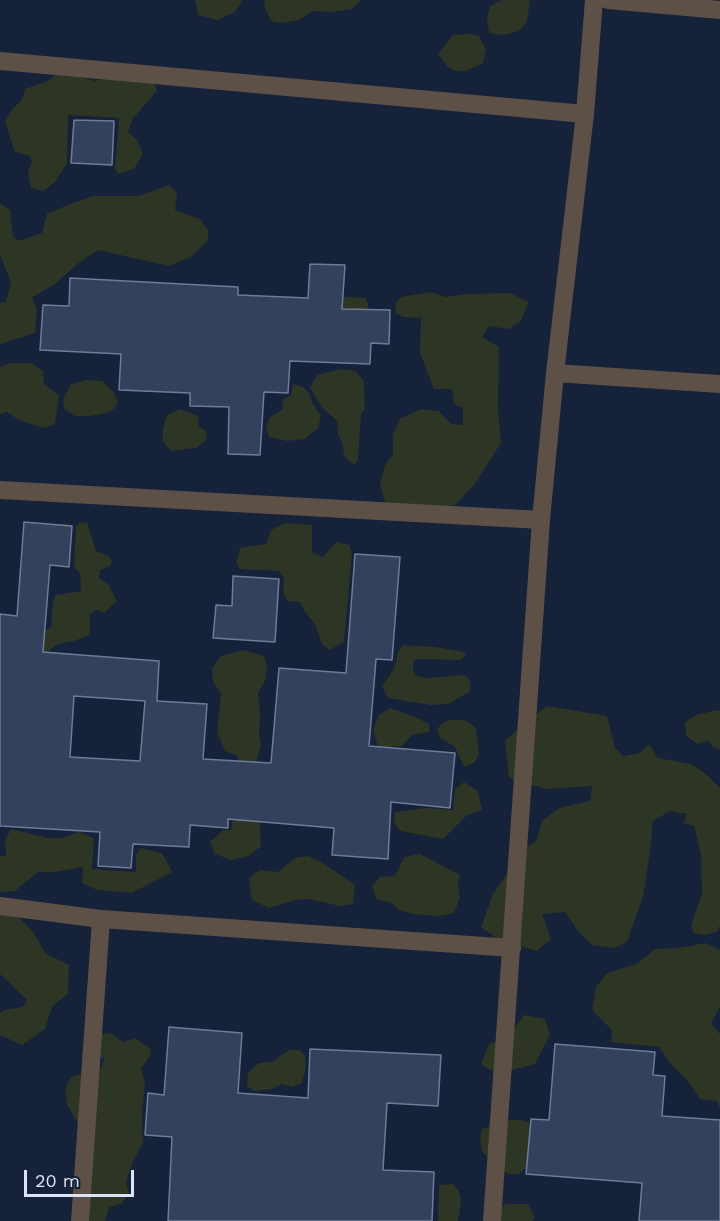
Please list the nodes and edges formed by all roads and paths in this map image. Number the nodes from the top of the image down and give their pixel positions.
1 (594, 0) edge
2 (608, 0) edge
3 (720, 10) edge
4 (0, 61) edge
5 (585, 114) junction
6 (555, 373) junction
7 (720, 384) edge
8 (0, 490) edge
9 (541, 520) junction
10 (0, 906) edge
11 (100, 919) junction
12 (512, 948) junction
13 (80, 1221) edge
14 (492, 1221) edge

1 - 5 street
2 - 3 street
4 - 5 street
5 - 6 street
6 - 7 street
6 - 9 street
8 - 9 street
9 - 12 street
10 - 11 street
11 - 12 street
11 - 13 street
12 - 14 street

